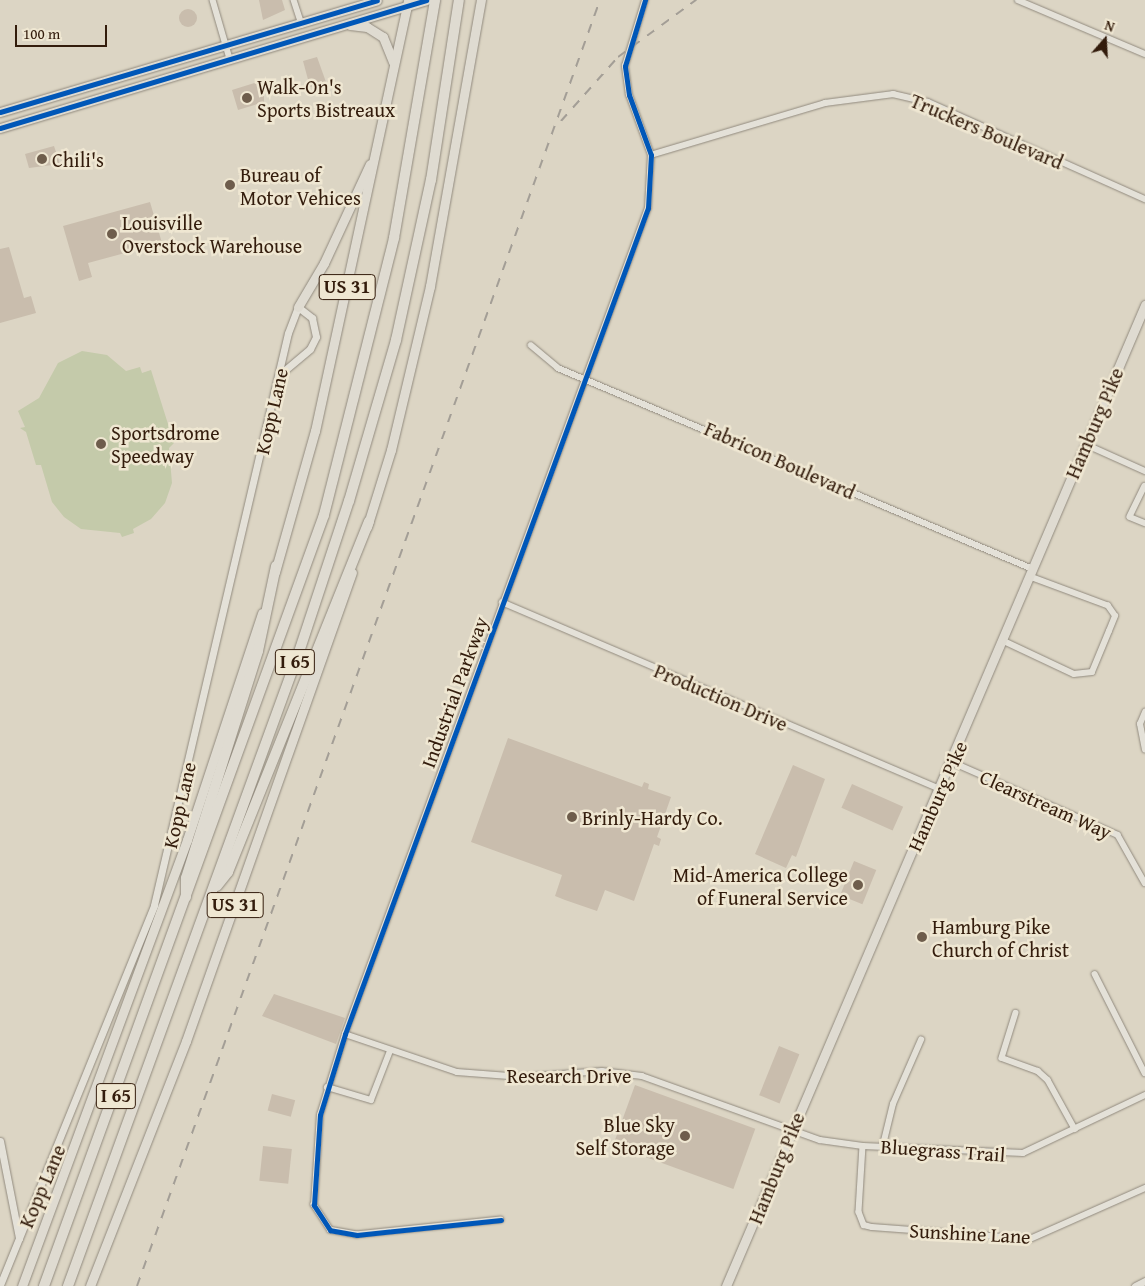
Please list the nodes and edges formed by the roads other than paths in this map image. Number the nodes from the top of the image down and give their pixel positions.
1 (213, 0) edge
2 (294, 0) edge
3 (377, 0) edge
4 (426, 0) edge
5 (435, 0) edge
6 (460, 0) edge
7 (481, 0) edge
8 (645, 0) edge
9 (1018, 0) edge
10 (408, 3) edge
11 (302, 25) junction
12 (342, 25) junction
13 (227, 48) junction
14 (1145, 54) edge
15 (230, 59) junction
16 (393, 67) junction
17 (0, 112) edge
18 (0, 128) edge
19 (377, 148) junction
20 (651, 155) junction
21 (1145, 199) edge
22 (1145, 305) edge
23 (298, 307) junction
24 (531, 345) dead end
25 (280, 374) junction
26 (588, 379) junction
27 (1085, 444) junction
28 (1145, 471) edge
29 (1145, 486) edge
30 (369, 520) junction
31 (1145, 523) edge
32 (276, 566) junction
33 (1031, 573) junction
34 (502, 602) junction
35 (1004, 641) junction
36 (1145, 712) edge
37 (1145, 750) edge
38 (952, 762) junction
39 (941, 789) junction
40 (1145, 883) edge
41 (213, 890) junction
42 (186, 905) junction
43 (1095, 974) dead end
44 (1016, 1013) dead end
45 (345, 1034) junction
46 (921, 1040) dead end
47 (390, 1051) junction
48 (1145, 1073) edge
49 (327, 1087) junction
50 (1145, 1095) edge
51 (1075, 1129) junction
52 (791, 1130) junction
53 (0, 1141) edge
54 (883, 1145) junction
55 (863, 1146) junction
56 (1145, 1188) edge
57 (501, 1220) dead end
58 (19, 1239) junction
59 (1145, 1281) edge
60 (0, 1285) edge
61 (22, 1286) edge
62 (44, 1286) edge
63 (68, 1286) edge
64 (90, 1286) edge
65 (726, 1286) edge
66 (1136, 1286) edge

1 - 13 street
2 - 11 street
3 - 11 main road
4 - 10 main road
5 - 42 highway, I 65
6 - 41 highway, I 65
7 - 30 main road, US 31
8 - 20 street, Industrial Parkway
9 - 14 street
10 - 12 main road
10 - 16 main road, US 31
11 - 13 main road
12 - 15 main road
12 - 16 main road
13 - 15 street
13 - 17 main road
15 - 18 main road
16 - 19 main road, US 31
19 - 23 main road
19 - 32 main road, US 31
20 - 21 street, Truckers Boulevard
20 - 26 street, Industrial Parkway
22 - 27 main road, Hamburg Pike
23 - 25 street, Kopp Lane
23 - 25 street
24 - 26 street, Fabricon Boulevard
25 - 58 street, Kopp Lane
26 - 33 street, Fabricon Boulevard
26 - 34 street, Industrial Parkway
27 - 28 street
27 - 33 main road, Hamburg Pike
29 - 31 street
30 - 41 highway
30 - 64 main road, US 31
32 - 42 highway
32 - 61 main road, US 31
33 - 35 main road, Hamburg Pike
33 - 35 street, Fabricon Boulevard
34 - 39 street, Production Drive
34 - 45 street, Industrial Parkway
35 - 38 main road, Hamburg Pike
36 - 37 street
38 - 39 main road, Hamburg Pike
38 - 40 street, Clearstream Way
39 - 52 main road, Hamburg Pike
41 - 63 highway, I 65
42 - 62 highway, I 65
43 - 48 street
44 - 51 street
45 - 47 street, Research Drive
45 - 49 street, Industrial Parkway
46 - 54 street
47 - 49 street
47 - 52 street, Research Drive
49 - 57 street, Industrial Parkway
50 - 51 street, Bluegrass Trail
51 - 54 street, Bluegrass Trail
52 - 55 street, Bluegrass Trail
52 - 65 main road, Hamburg Pike
53 - 58 street
54 - 55 street, Bluegrass Trail
55 - 56 street, Sunshine Lane
58 - 60 street, Kopp Lane
59 - 66 street

